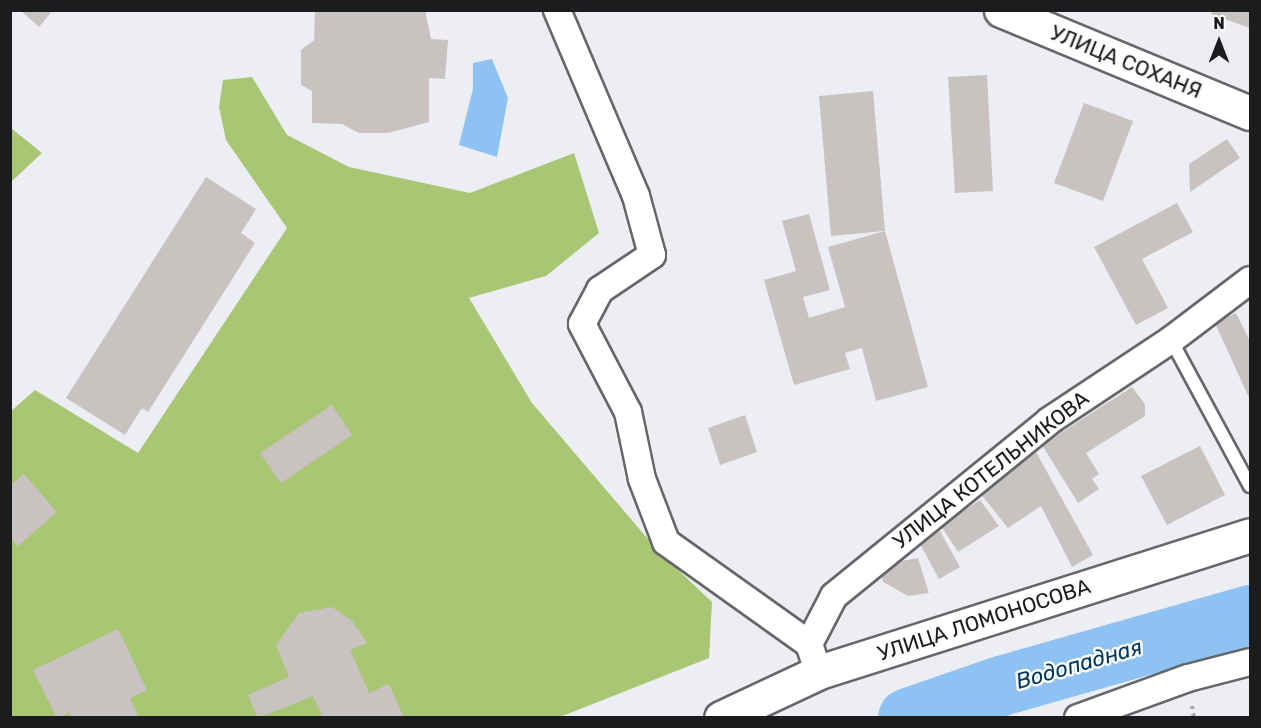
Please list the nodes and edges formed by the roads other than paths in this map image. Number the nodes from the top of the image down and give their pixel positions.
1 (557, 10) edge
2 (1001, 10) edge
3 (1251, 113) edge
4 (1251, 279) edge
5 (1171, 340) junction
6 (1251, 486) edge
7 (1251, 535) edge
8 (814, 658) junction
9 (1251, 662) edge
10 (722, 717) edge
11 (1078, 717) edge

1 - 8 street
2 - 3 main road, УЛИЦА СОХАНЯ
4 - 5 street, УЛИЦА КОТЕЛЬНИКОВА
5 - 6 lane
5 - 8 street, УЛИЦА КОТЕЛЬНИКОВА
7 - 8 main road, УЛИЦА ЛОМОНОСОВА
8 - 10 main road, УЛИЦА ЛОМОНОСОВА
9 - 11 street

